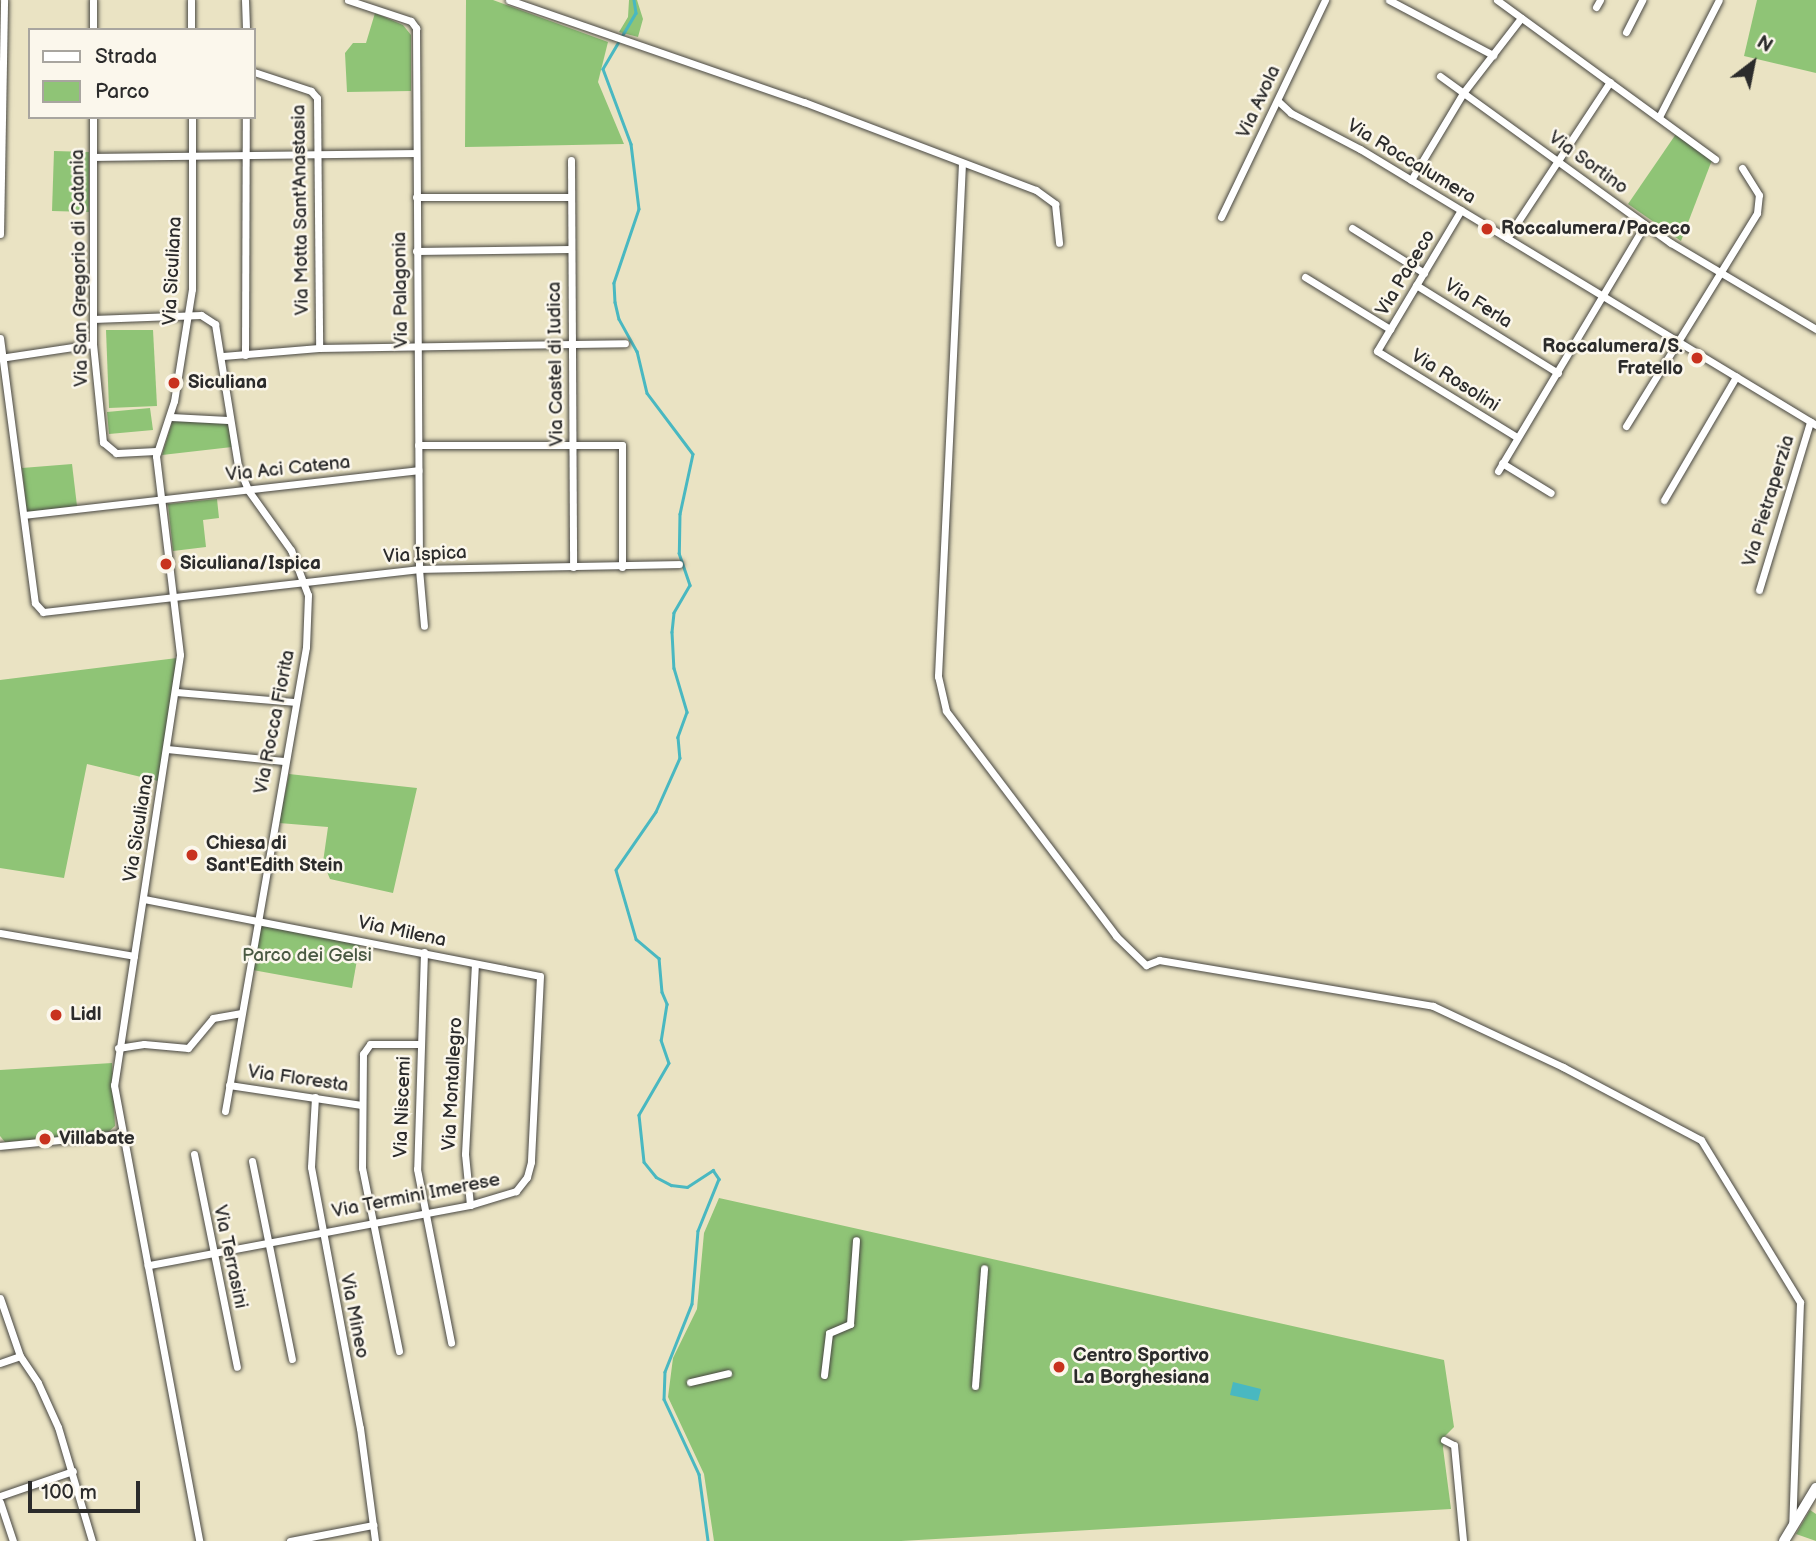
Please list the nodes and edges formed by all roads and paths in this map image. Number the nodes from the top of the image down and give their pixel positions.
1 (4, 0) edge
2 (93, 0) edge
3 (191, 0) edge
4 (245, 0) edge
5 (348, 0) edge
6 (509, 0) edge
7 (1325, 0) edge
8 (1389, 0) edge
9 (1497, 0) edge
10 (1642, 0) edge
11 (1719, 0) edge
12 (1521, 18) junction
13 (93, 28) edge
14 (191, 28) edge
15 (246, 28) edge
16 (1626, 32) dead end
17 (1493, 55) junction
18 (256, 73) edge
19 (1440, 76) dead end
20 (1610, 82) junction
21 (1464, 93) junction
22 (1278, 101) junction
23 (1659, 117) junction
24 (93, 119) edge
25 (192, 119) edge
26 (246, 119) edge
27 (415, 153) junction
28 (246, 154) junction
29 (316, 154) junction
30 (192, 155) junction
31 (93, 157) junction
32 (1556, 159) junction
33 (1716, 159) dead end
34 (571, 160) dead end
35 (962, 163) junction
36 (1742, 167) dead end
37 (1411, 180) junction
38 (416, 197) junction
39 (571, 197) junction
40 (1461, 210) junction
41 (1221, 217) dead end
42 (1645, 224) junction
43 (1352, 228) dead end
44 (0, 234) edge
45 (1507, 238) junction
46 (1059, 243) dead end
47 (571, 249) junction
48 (416, 251) junction
49 (1721, 270) junction
50 (1424, 274) junction
51 (1305, 277) dead end
52 (1416, 285) junction
53 (1603, 296) junction
54 (188, 316) junction
55 (93, 319) junction
56 (1391, 329) junction
57 (1816, 329) edge
58 (0, 338) edge
59 (1679, 342) junction
60 (625, 343) dead end
61 (93, 344) junction
62 (319, 348) junction
63 (418, 348) junction
64 (571, 348) junction
65 (1377, 351) joint
66 (245, 355) junction
67 (223, 356) junction
68 (1, 358) edge
69 (1558, 373) junction
70 (1736, 377) junction
71 (170, 417) junction
72 (229, 420) junction
73 (1813, 424) edge
74 (1626, 426) dead end
75 (1517, 438) junction
76 (418, 445) junction
77 (573, 446) junction
78 (157, 451) junction
79 (1502, 463) junction
80 (418, 470) junction
81 (1498, 471) dead end
82 (248, 490) junction
83 (1551, 493) dead end
84 (162, 499) junction
85 (1664, 500) dead end
86 (24, 515) junction
87 (679, 564) dead end
88 (573, 567) junction
89 (622, 567) junction
90 (419, 569) junction
91 (304, 581) junction
92 (1759, 590) dead end
93 (174, 596) junction
94 (424, 626) dead end
95 (176, 692) junction
96 (294, 702) junction
97 (167, 749) junction
98 (282, 761) junction
99 (144, 899) junction
100 (258, 919) junction
101 (0, 933) edge
102 (424, 952) junction
103 (134, 956) junction
104 (475, 964) junction
105 (540, 976) joint
106 (242, 1013) junction
107 (420, 1044) junction
108 (118, 1048) junction
109 (229, 1085) junction
110 (315, 1097) junction
111 (362, 1105) junction
112 (225, 1111) dead end
113 (121, 1134) junction
114 (0, 1146) edge
115 (194, 1154) dead end
116 (252, 1161) dead end
117 (470, 1205) junction
118 (423, 1214) junction
119 (372, 1222) junction
120 (322, 1231) junction
121 (856, 1240) dead end
122 (270, 1242) junction
123 (212, 1254) junction
124 (148, 1265) junction
125 (984, 1268) dead end
126 (0, 1298) edge
127 (451, 1343) dead end
128 (399, 1351) dead end
129 (20, 1356) junction
130 (292, 1359) dead end
131 (0, 1363) edge
132 (237, 1367) dead end
133 (728, 1373) dead end
134 (824, 1375) dead end
135 (690, 1382) dead end
136 (975, 1386) dead end
137 (1444, 1440) dead end
138 (73, 1471) junction
139 (1816, 1488) edge
140 (0, 1496) edge
141 (0, 1503) edge
142 (373, 1525) junction
143 (1792, 1528) junction
144 (13, 1541) edge
145 (92, 1541) edge
146 (199, 1541) edge
147 (289, 1541) edge
148 (375, 1541) edge
149 (1463, 1541) edge
150 (1784, 1541) edge

1 - 44 street
2 - 13 street
3 - 14 street
4 - 15 street
5 - 27 street, Via Palagonia
6 - 35 street
7 - 22 street, Via Avola
8 - 17 street
9 - 12 street
10 - 16 street
11 - 23 street
12 - 17 street
12 - 20 street
17 - 21 street
18 - 29 street, Via Motta Sant'Anastasia
19 - 21 street, Via Sortino
20 - 23 street
20 - 32 street
21 - 32 street, Via Sortino
21 - 37 street
22 - 37 street, Via Roccalumera
22 - 41 street, Via Avola
23 - 33 street
24 - 31 street, Via San Gregorio di Catania
25 - 30 street, Via Siculiana
26 - 28 street
27 - 29 street
27 - 38 street, Via Palagonia
28 - 29 street
28 - 30 street
28 - 66 street
29 - 62 street, Via Motta Sant'Anastasia
30 - 31 street
30 - 54 street, Via Siculiana
31 - 55 street, Via San Gregorio di Catania
32 - 42 street, Via Sortino
32 - 45 street
34 - 39 street, Via Castel di Iudica
35 - 46 street
35 - 143 street
36 - 49 street
37 - 40 street, Via Roccalumera
38 - 39 street
38 - 48 street, Via Palagonia
39 - 47 street, Via Castel di Iudica
40 - 45 street, Via Roccalumera
40 - 50 street, Via Paceco
42 - 49 street, Via Sortino
42 - 53 street
43 - 50 street
45 - 53 street, Via Roccalumera
47 - 48 street
47 - 64 street, Via Castel di Iudica
48 - 63 street, Via Palagonia
49 - 57 street, Via Sortino
49 - 59 street
50 - 52 street, Via Paceco
51 - 56 street
52 - 56 street, Via Paceco
52 - 69 street, Via Ferla
53 - 59 street, Via Roccalumera
53 - 69 street
54 - 55 street
54 - 67 street, Via Rocca Fiorita
54 - 71 street, Via Siculiana
55 - 61 street, Via San Gregorio di Catania
56 - 65 street, Via Paceco
58 - 68 street
59 - 70 street, Via Roccalumera
59 - 74 street
60 - 64 street
61 - 68 street
61 - 78 street, Via San Gregorio di Catania
62 - 63 street
62 - 66 street
63 - 64 street
63 - 76 street, Via Palagonia
64 - 77 street, Via Castel di Iudica
65 - 75 street, Via Rosolini
66 - 67 street
67 - 72 street, Via Rocca Fiorita
68 - 86 street
69 - 75 street
70 - 73 street, Via Roccalumera
70 - 85 street
71 - 72 street
71 - 78 street, Via Siculiana
72 - 82 street, Via Rocca Fiorita
73 - 92 street, Via Pietraperzia
75 - 79 street
76 - 77 street
76 - 80 street, Via Palagonia
77 - 88 street, Via Castel di Iudica
77 - 89 street
78 - 84 street, Via Siculiana
79 - 81 street
79 - 83 street
80 - 82 street, Via Aci Catena
80 - 90 street, Via Palagonia
82 - 84 street, Via Aci Catena
82 - 91 street, Via Rocca Fiorita
84 - 86 street, Via Aci Catena
84 - 93 street, Via Siculiana
86 - 93 street, Via Ispica
87 - 89 street, Via Ispica
88 - 89 street, Via Ispica
88 - 90 street, Via Ispica
90 - 91 street, Via Ispica
90 - 94 street, Via Palagonia
91 - 93 street, Via Ispica
91 - 96 street, Via Rocca Fiorita
93 - 95 street, Via Siculiana
95 - 96 street
95 - 97 street, Via Siculiana
96 - 98 street, Via Rocca Fiorita
97 - 98 street
97 - 99 street, Via Siculiana
98 - 100 street, Via Rocca Fiorita
99 - 100 street, Via Milena
99 - 103 street, Via Siculiana
100 - 102 street, Via Milena
100 - 106 street, Via Rocca Fiorita
101 - 103 street
102 - 104 street, Via Milena
102 - 107 street, Via Niscemi
103 - 108 street, Via Siculiana
104 - 105 street, Via Milena
104 - 117 street, Via Montallegro
105 - 117 street, Via Termini Imerese
106 - 108 street
106 - 109 street, Via Rocca Fiorita
107 - 111 street
107 - 118 street, Via Niscemi
108 - 113 street, Via Siculiana
109 - 110 street, Via Floresta
109 - 112 street, Via Rocca Fiorita
110 - 111 street, Via Floresta
110 - 120 street, Via Mineo
111 - 119 street
113 - 114 street
113 - 124 street, Via Siculiana
115 - 123 street, Via Terrasini
116 - 122 street
117 - 118 street, Via Termini Imerese
118 - 119 street, Via Termini Imerese
118 - 127 street, Via Niscemi
119 - 120 street, Via Termini Imerese
119 - 128 street
120 - 122 street, Via Termini Imerese
120 - 142 street, Via Mineo
121 - 134 street
122 - 123 street, Via Termini Imerese
122 - 130 street
123 - 124 street, Via Termini Imerese
123 - 132 street, Via Terrasini
124 - 146 street, Via Siculiana
125 - 136 street
126 - 129 street
129 - 131 street
129 - 138 street
133 - 135 street
137 - 149 street
138 - 140 street
138 - 145 street
139 - 143 street
141 - 144 street
142 - 147 street
142 - 148 street, Via Mineo
143 - 150 street

